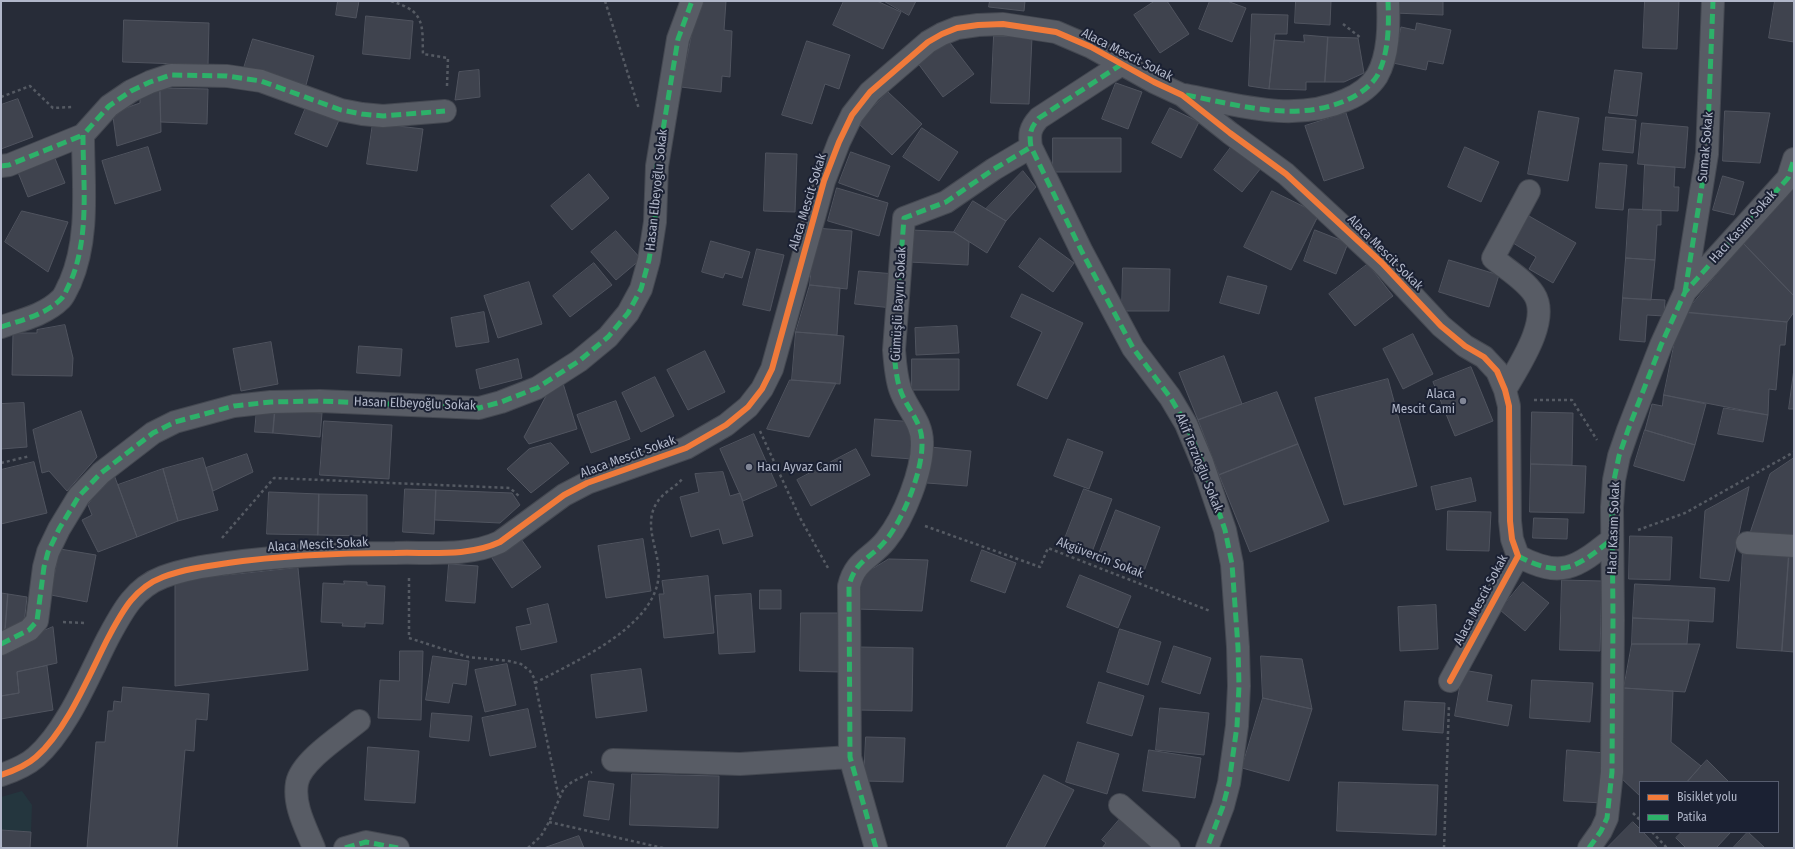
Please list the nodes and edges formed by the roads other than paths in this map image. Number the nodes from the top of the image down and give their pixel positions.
1 (692, 1) edge
2 (1388, 1) edge
3 (1713, 1) edge
4 (1122, 64) junction
5 (1182, 94) junction
6 (446, 110) road end
7 (83, 135) junction
8 (1031, 147) junction
9 (1, 166) edge
10 (1792, 171) edge
11 (1529, 191) dead end
12 (1685, 292) junction
13 (1, 327) edge
14 (1506, 394) junction
15 (1611, 540) junction
16 (1747, 543) dead end
17 (1794, 546) edge
18 (1518, 556) junction
19 (1, 644) edge
20 (1450, 681) road end
21 (359, 721) dead end
22 (850, 757) junction
23 (613, 760) road end
24 (1, 776) edge
25 (1120, 805) dead end
26 (314, 848) edge
27 (345, 848) edge
28 (398, 848) edge
29 (876, 848) edge
30 (1170, 848) edge
31 (1207, 848) edge
32 (1589, 848) edge

1 - 19 street, Hasan Elbeyoğlu Sokak
2 - 5 street
3 - 12 street, Sumak Sokak
4 - 5 street, Alaca Mescit Sokak
4 - 8 street, Akif Terzioğlu Sokak
4 - 24 street, Alaca Mescit Sokak
5 - 14 street, Alaca Mescit Sokak
6 - 7 street
7 - 9 street
7 - 13 street
8 - 22 street, Gümüşlü Bayırı Sokak
8 - 31 street, Akif Terzioğlu Sokak
10 - 12 street, Hacı Kasım Sokak
11 - 14 street
12 - 15 street, Hacı Kasım Sokak
14 - 18 street, Alaca Mescit Sokak
15 - 18 street
15 - 32 street, Hacı Kasım Sokak
16 - 17 street
18 - 20 street, Alaca Mescit Sokak
21 - 26 street
22 - 23 street
22 - 29 street, Gümüşlü Bayırı Sokak
25 - 30 street
27 - 28 street

